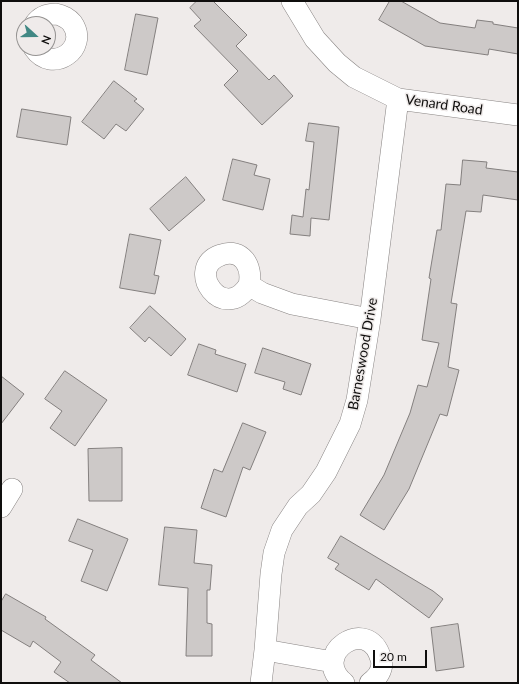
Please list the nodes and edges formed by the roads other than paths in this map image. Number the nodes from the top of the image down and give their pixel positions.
1 (292, 1) edge
2 (57, 8) edge
3 (44, 16) edge
4 (41, 56) edge
5 (398, 99) junction
6 (518, 115) edge
7 (249, 285) dead end
8 (370, 319) junction
9 (12, 489) dead end
10 (1, 508) edge
11 (265, 650) junction
12 (333, 662) junction
13 (261, 683) edge
14 (344, 683) edge
15 (370, 683) edge

1 - 5 street, Venard Road
2 - 3 street
2 - 4 street
5 - 6 street, Venard Road
5 - 8 street, Barneswood Drive
7 - 8 street
8 - 11 street, Barneswood Drive
9 - 10 street
11 - 12 street
11 - 13 street, Barneswood Drive
12 - 14 street
12 - 15 street

